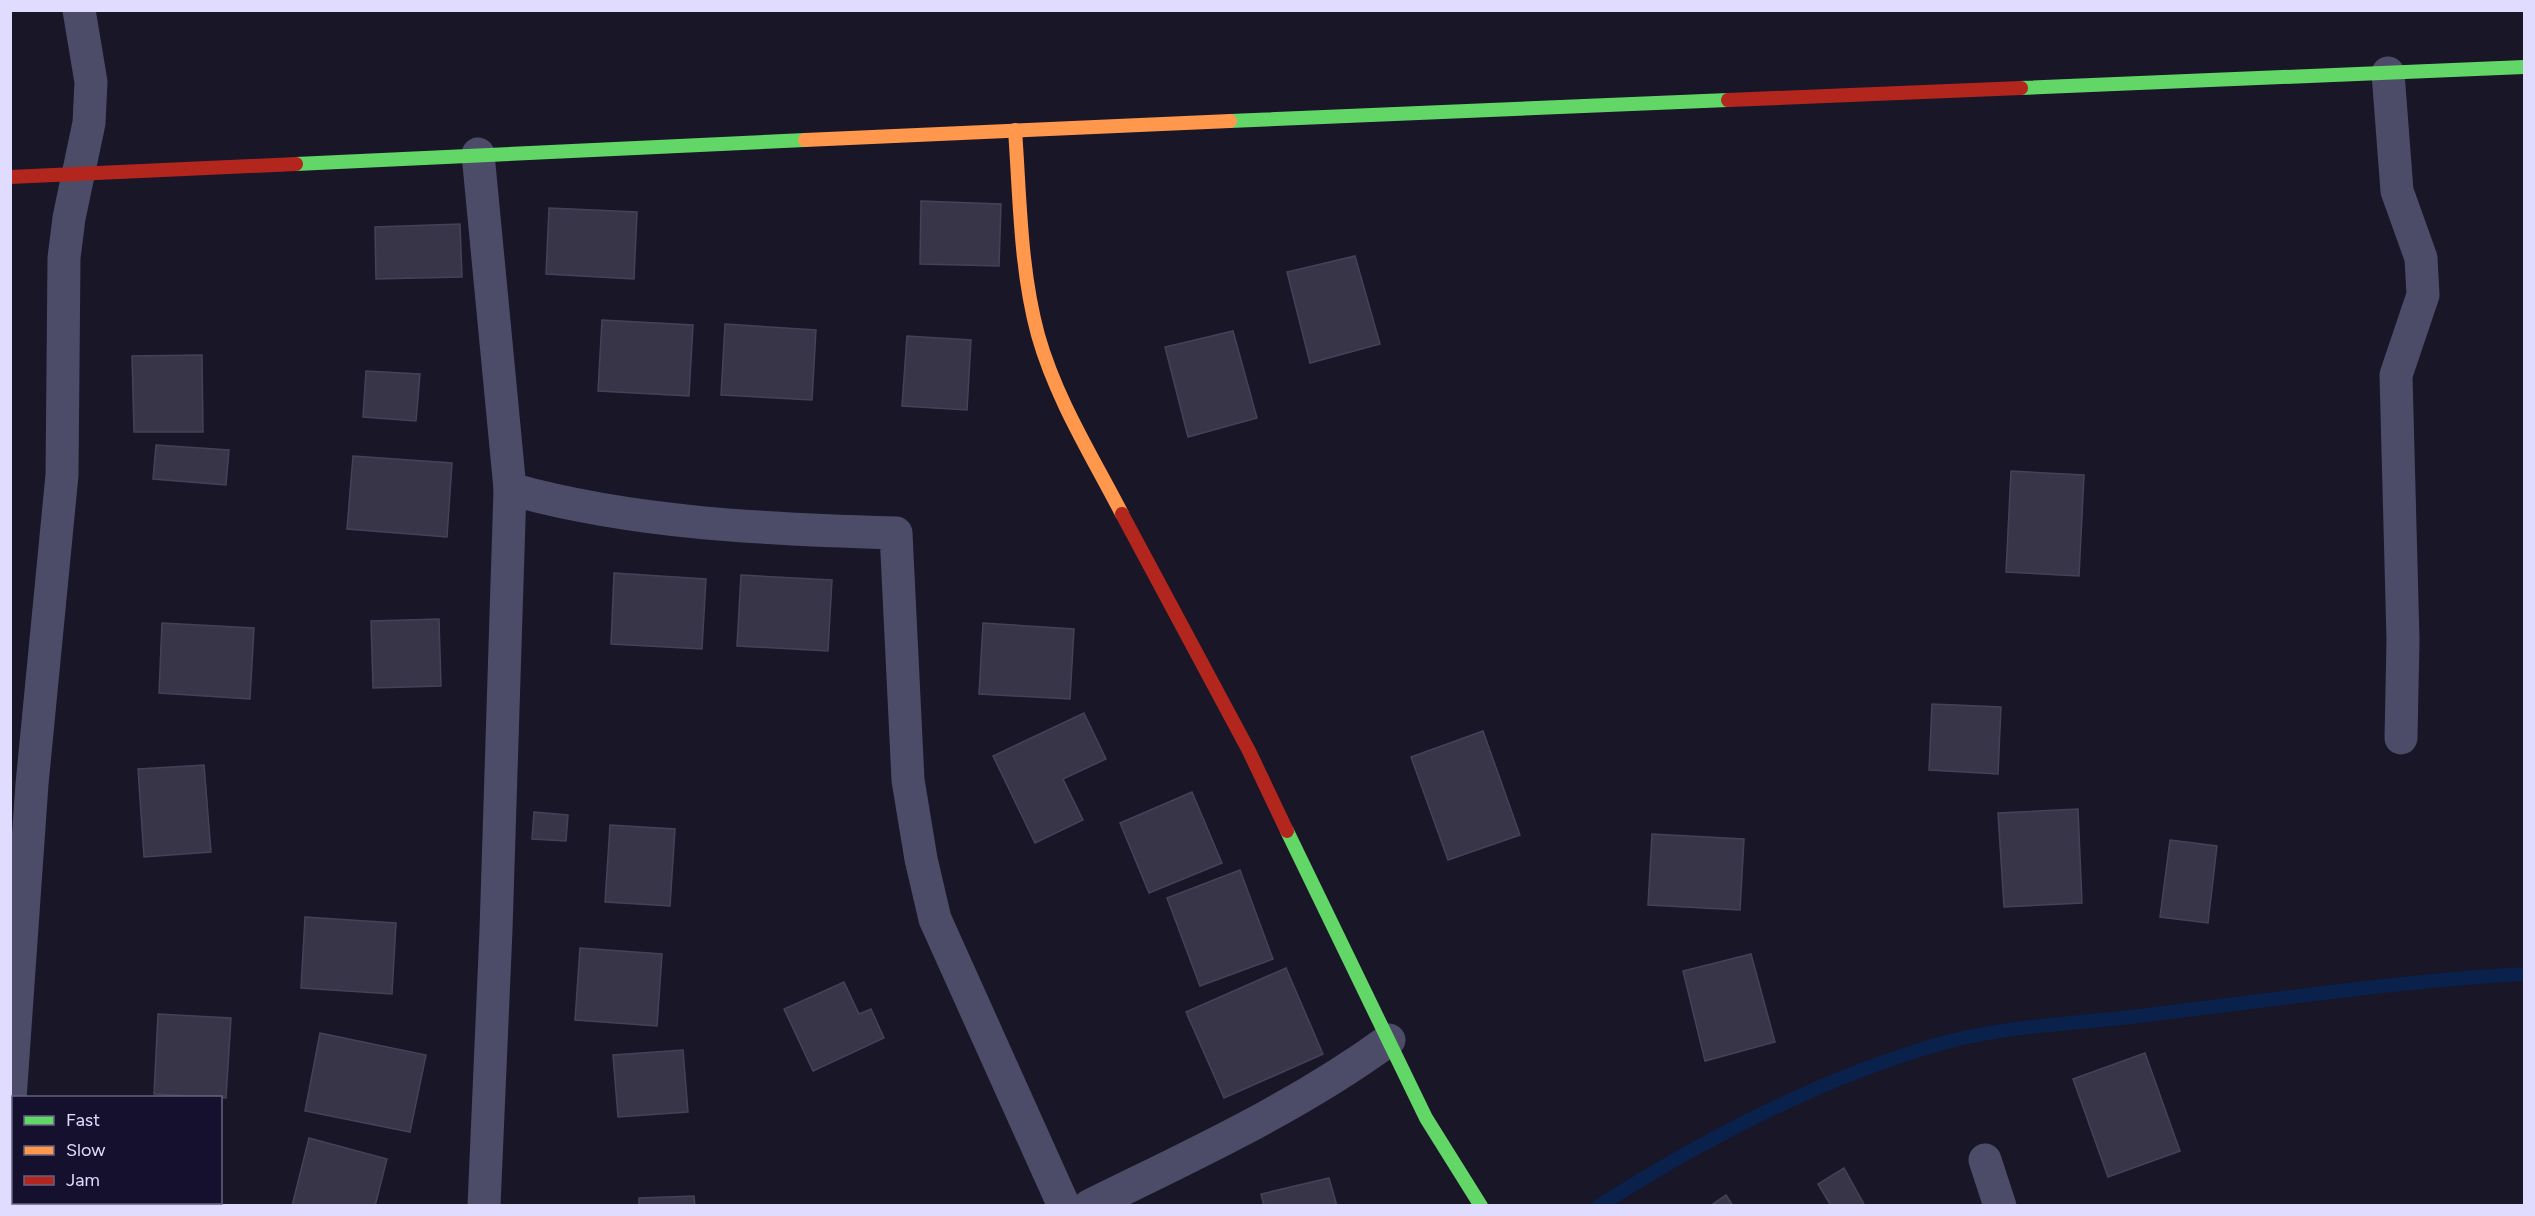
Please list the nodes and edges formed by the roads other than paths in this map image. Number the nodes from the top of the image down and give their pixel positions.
1 (80, 10) edge
2 (2524, 67) edge
3 (2388, 73) junction
4 (1016, 130) junction
5 (477, 154) junction
6 (80, 174) junction
7 (10, 177) edge
8 (510, 489) junction
9 (2401, 738) dead end
10 (1389, 1040) junction
11 (10, 1100) edge
12 (1985, 1160) dead end
13 (484, 1206) edge
14 (1064, 1206) edge
15 (1089, 1206) edge
16 (1481, 1206) edge
17 (2000, 1206) edge

1 - 6 street
2 - 3 main road
3 - 4 main road
3 - 9 street
4 - 5 main road
4 - 10 main road
5 - 6 main road
5 - 8 street
6 - 7 main road
6 - 11 street
8 - 13 street
8 - 14 street
10 - 15 street
10 - 16 main road
12 - 17 street

